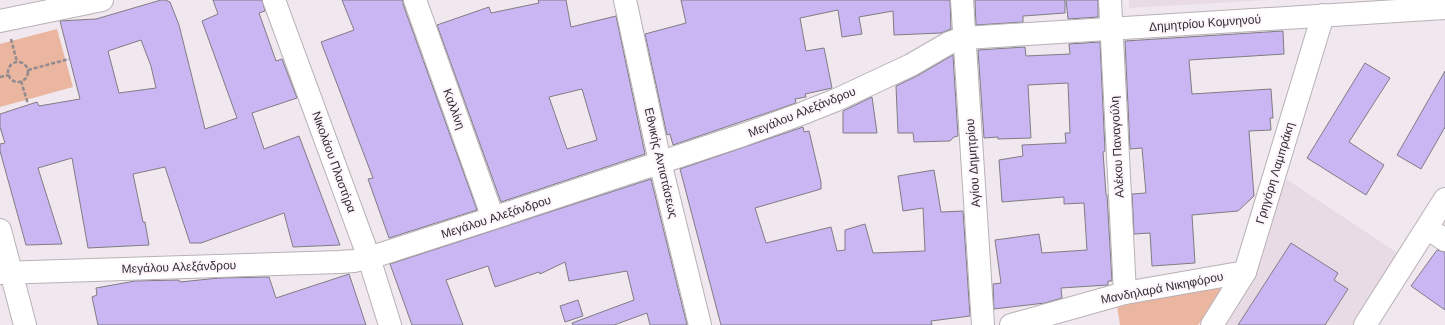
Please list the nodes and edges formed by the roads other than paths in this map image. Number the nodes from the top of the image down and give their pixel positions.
1 (102, 0) edge
2 (274, 0) edge
3 (415, 0) edge
4 (625, 0) edge
5 (962, 0) edge
6 (1110, 0) edge
7 (1445, 8) edge
8 (1323, 15) junction
9 (0, 21) edge
10 (1111, 29) junction
11 (964, 38) junction
12 (660, 162) junction
13 (1445, 199) edge
14 (493, 218) junction
15 (0, 230) edge
16 (1436, 234) edge
17 (369, 258) junction
18 (5, 272) edge
19 (1245, 272) junction
20 (1125, 293) junction
21 (25, 325) edge
22 (390, 325) edge
23 (700, 325) edge
24 (984, 325) edge
25 (1011, 325) edge
26 (1212, 325) edge
27 (1365, 325) edge

1 - 9 street
2 - 17 street, Νικολάου Πλαστήρα
3 - 14 street, Καλλίνη
4 - 12 street, Εθνικής Αντιστάσεως
5 - 11 street, Αγίου Δημητρίου
6 - 10 street, Αλέκου Παναγούλη
7 - 8 street, Δημητρίου Κομνηνού
8 - 10 street, Δημητρίου Κομνηνού
8 - 19 street, Γρηγόρη Λαμπράκη
10 - 11 street, Δημητρίου Κομνηνού
10 - 20 street, Αλέκου Παναγούλη
11 - 12 street, Μεγάλου Αλεξάνδρου
11 - 24 street, Αγίου Δημητρίου
12 - 14 street, Μεγάλου Αλεξάνδρου
12 - 23 street, Εθνικής Αντιστάσεως
13 - 16 street
14 - 17 street, Μεγάλου Αλεξάνδρου
15 - 18 street
16 - 27 street
17 - 18 street, Μεγάλου Αλεξάνδρου
17 - 22 street, Νικολάου Πλαστήρα
18 - 21 street
19 - 20 street, Μανδηλαρά Νικηφόρου
19 - 26 street, Γρηγόρη Λαμπράκη
20 - 25 street, Μανδηλαρά Νικηφόρου

